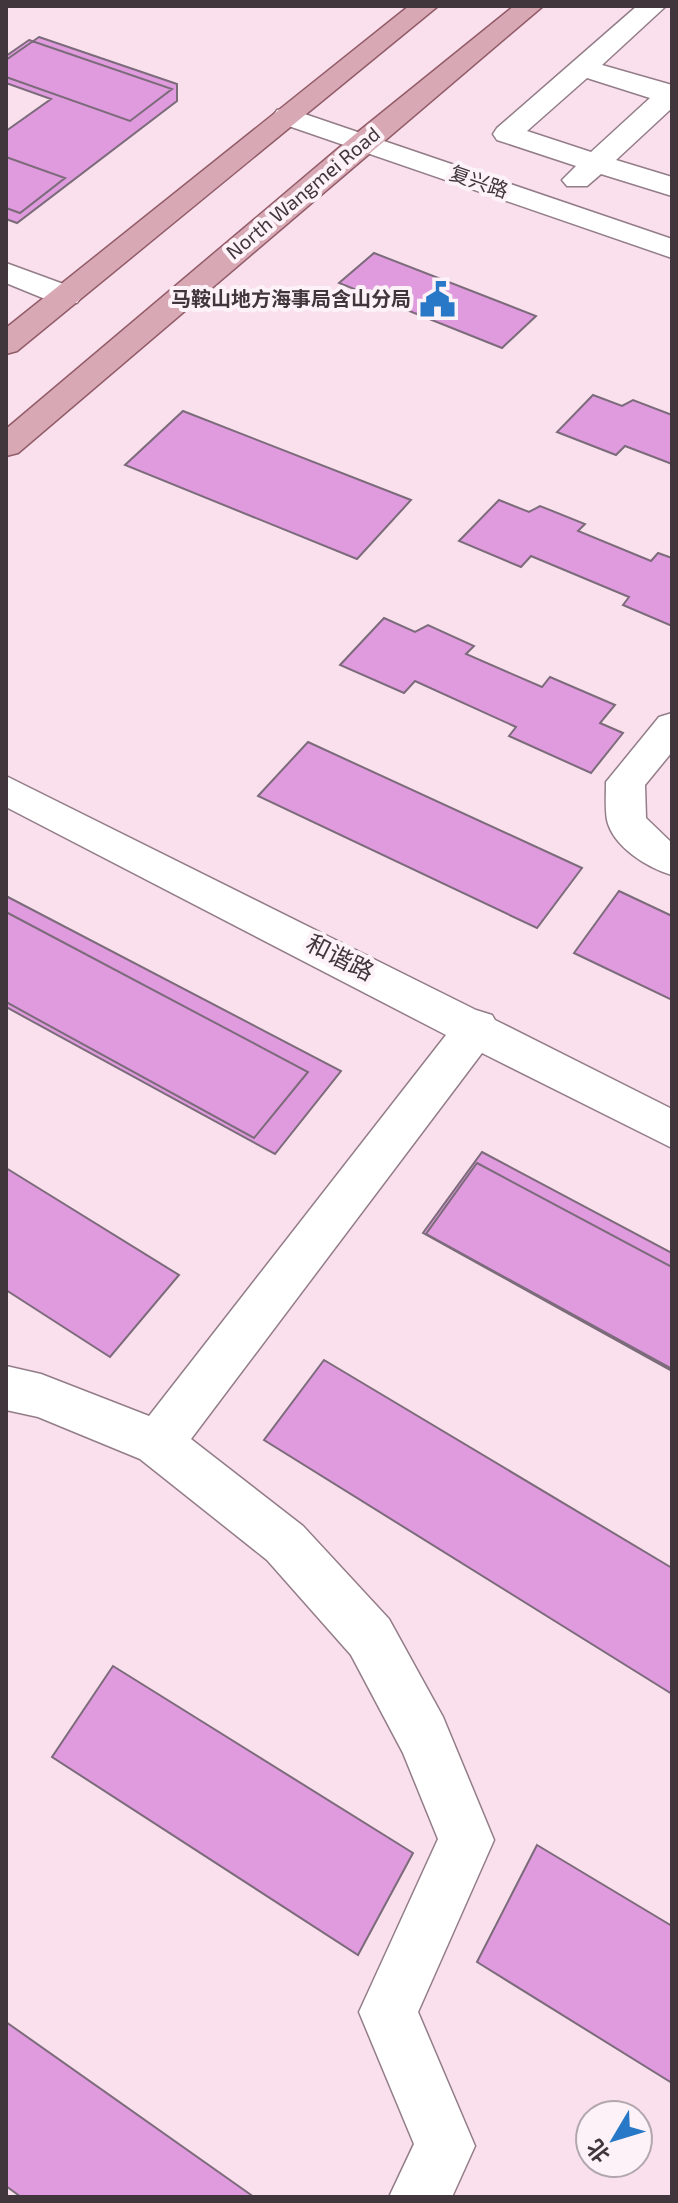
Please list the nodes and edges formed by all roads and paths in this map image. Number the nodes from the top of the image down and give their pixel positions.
1 (425, 6) edge
2 (530, 6) edge
3 (653, 6) edge
4 (582, 68) junction
5 (671, 95) edge
6 (287, 116) junction
7 (363, 142) junction
8 (596, 162) junction
9 (672, 187) edge
10 (548, 206) junction
11 (672, 249) edge
12 (6, 272) edge
13 (66, 296) junction
14 (6, 344) edge
15 (6, 446) edge
16 (672, 726) edge
17 (6, 790) edge
18 (672, 860) edge
19 (477, 1027) junction
20 (672, 1130) edge
21 (6, 1388) edge
22 (158, 1443) junction
23 (420, 2197) edge

1 - 6 main road
2 - 7 main road, North Wangmei Road
3 - 4 street
4 - 5 street
4 - 8 street
5 - 8 street
6 - 7 street, 复兴路
6 - 13 main road
7 - 10 street, 复兴路
7 - 15 main road, North Wangmei Road
8 - 9 street
8 - 10 street
10 - 11 street, 复兴路
12 - 13 street
13 - 14 main road
16 - 18 street
17 - 19 street, 和谐路
19 - 20 street, 和谐路
19 - 22 street
21 - 22 street
22 - 23 street

